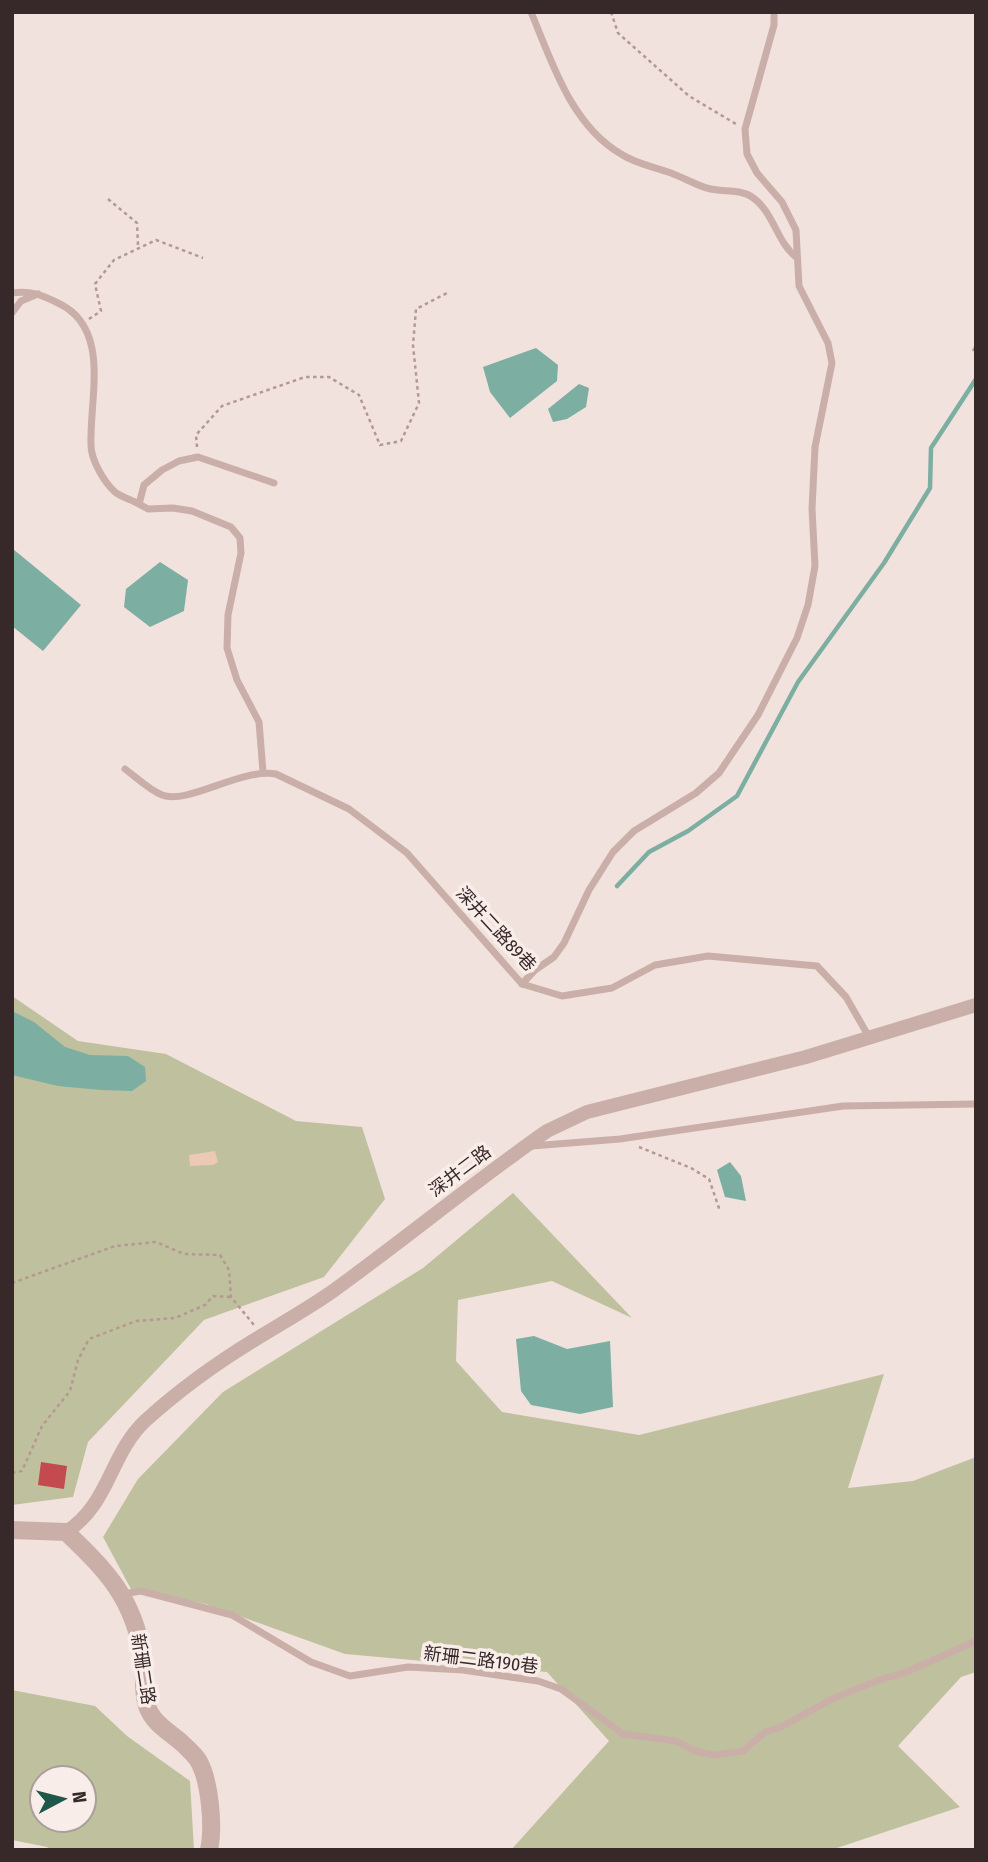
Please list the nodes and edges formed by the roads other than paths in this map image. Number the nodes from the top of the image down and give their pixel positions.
1 (531, 12) edge
2 (774, 12) edge
3 (796, 257) junction
4 (12, 293) edge
5 (39, 294) junction
6 (12, 313) edge
7 (274, 483) dead end
8 (139, 504) junction
9 (125, 769) dead end
10 (263, 772) junction
11 (522, 984) junction
12 (976, 1005) edge
13 (869, 1038) junction
14 (976, 1104) edge
15 (524, 1146) junction
16 (12, 1530) edge
17 (66, 1532) junction
18 (123, 1594) junction
19 (976, 1641) edge
20 (209, 1850) edge

1 - 3 lane
2 - 3 lane
3 - 11 lane
4 - 5 lane
5 - 6 lane
5 - 8 lane
7 - 8 lane
8 - 10 lane
9 - 10 lane
10 - 11 lane, 深井二路89巷
11 - 13 lane, 深井二路89巷
12 - 13 street, 深井二路
13 - 15 street, 深井二路
14 - 15 lane
15 - 17 street, 深井二路
16 - 17 street
17 - 18 street, 新珊二路
18 - 19 lane, 新珊二路190巷
18 - 20 street, 新珊二路

